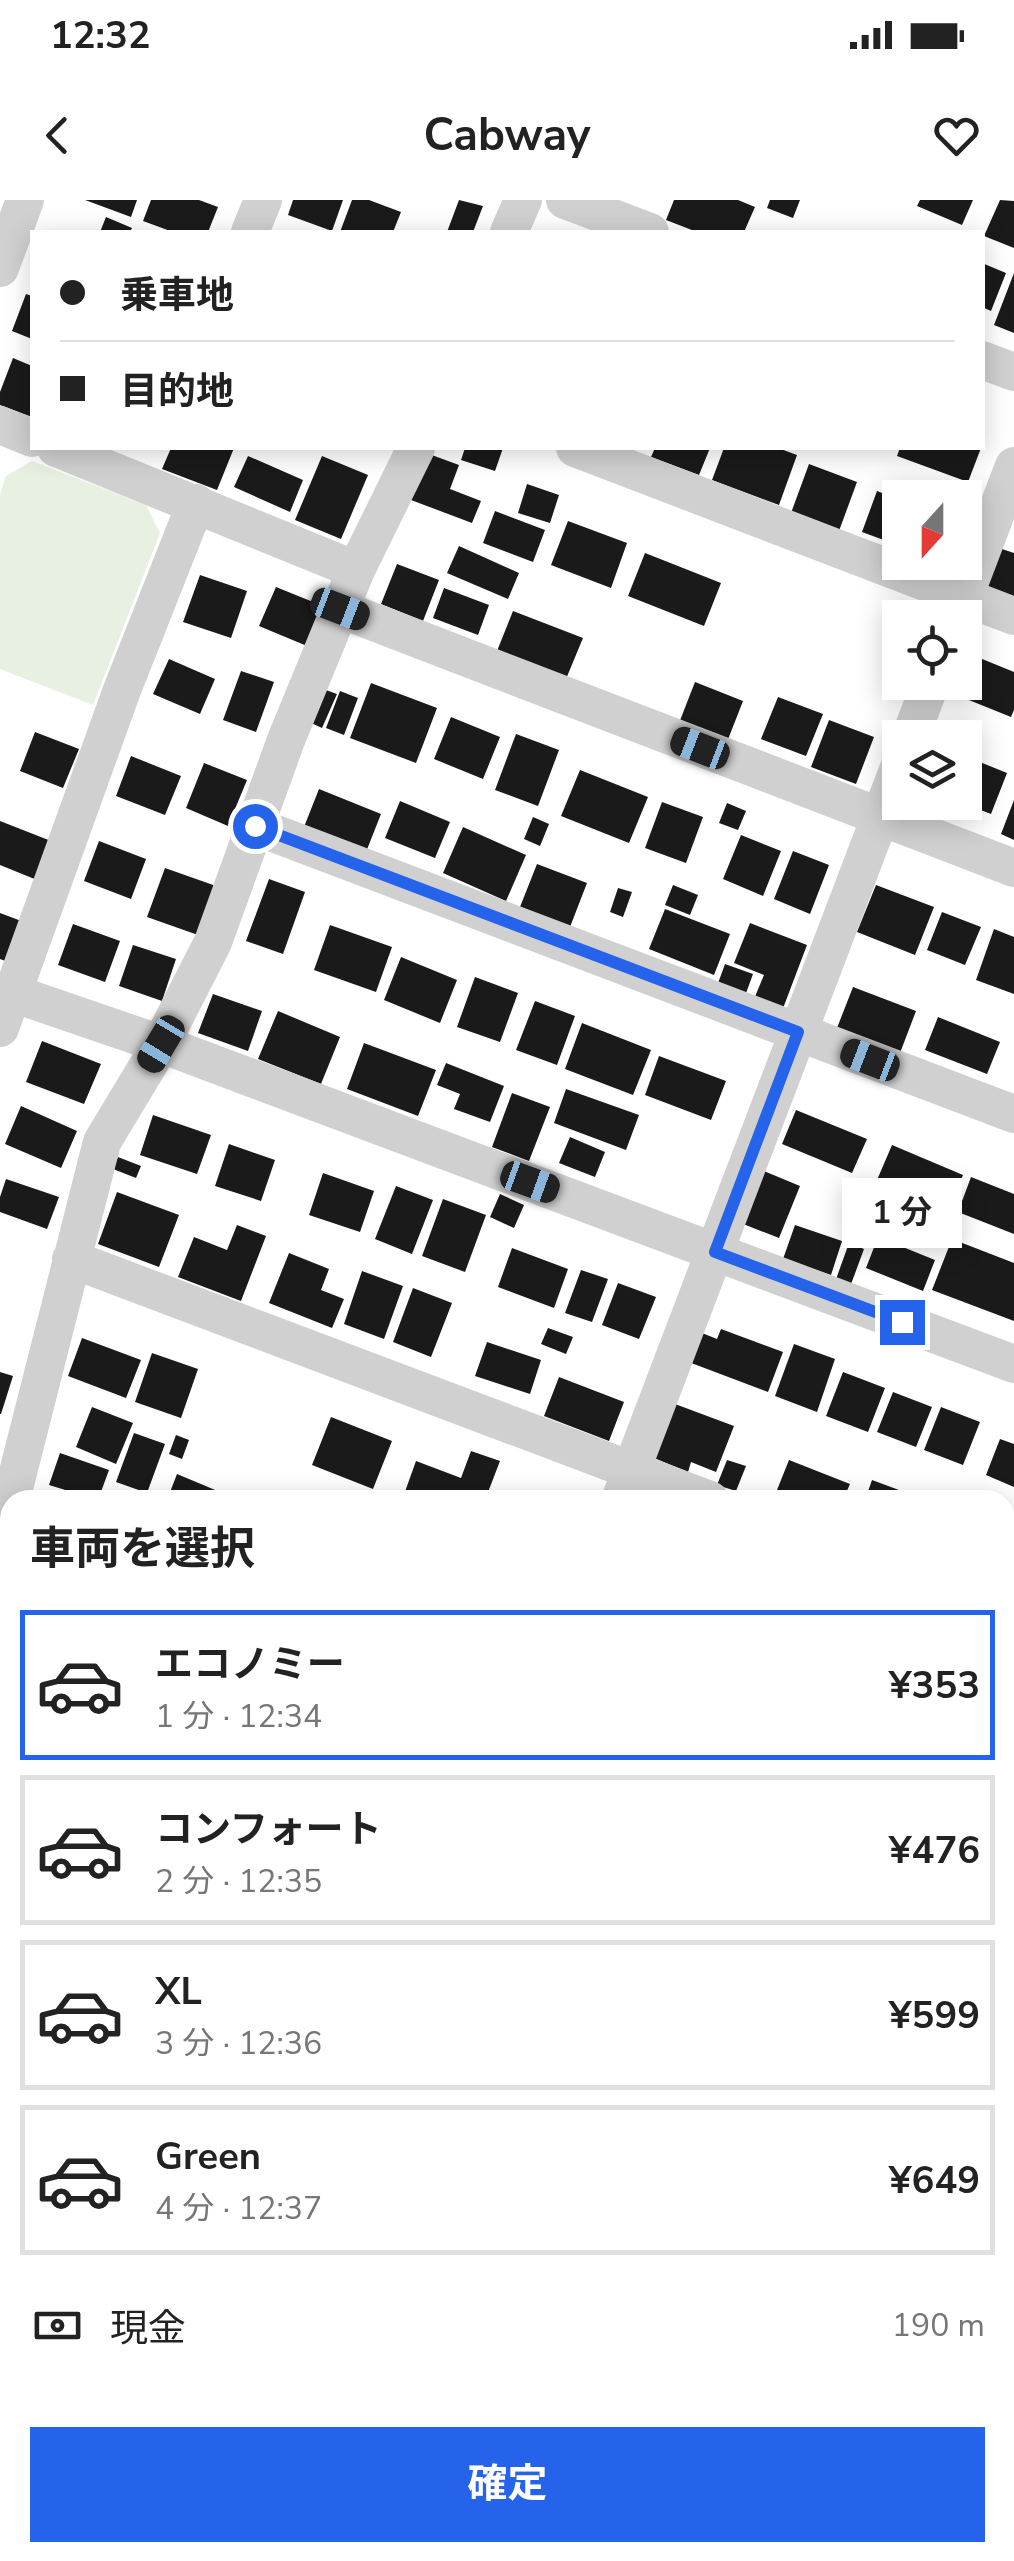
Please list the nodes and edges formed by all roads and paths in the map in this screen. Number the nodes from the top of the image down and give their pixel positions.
1 (25, 200) edge
2 (263, 200) edge
3 (523, 200) edge
4 (565, 200) edge
5 (251, 230) edge
6 (510, 230) edge
7 (645, 230) edge
8 (0, 268) edge
9 (985, 361) edge
10 (1014, 372) edge
11 (61, 450) edge
12 (415, 450) edge
13 (581, 450) edge
14 (1014, 466) edge
15 (196, 503) junction
16 (356, 570) junction
17 (943, 600) edge
18 (963, 600) edge
19 (340, 609) junction
20 (982, 611) edge
21 (1014, 616) edge
22 (882, 813) edge
23 (880, 818) junction
24 (255, 826) junction
25 (1014, 868) edge
26 (6, 1010) edge
27 (798, 1032) junction
28 (161, 1044) junction
29 (1014, 1114) edge
30 (715, 1252) junction
31 (71, 1259) junction
32 (1014, 1364) edge
33 (626, 1485) edge
34 (22, 1490) edge
35 (654, 1490) edge

1 - 8 street
2 - 5 street
3 - 6 street
4 - 7 street
9 - 10 street
11 - 15 street
12 - 16 street
13 - 17 street
14 - 18 street
15 - 16 street
15 - 26 street
16 - 19 street
19 - 23 street
19 - 24 street
20 - 21 street
22 - 23 street
23 - 25 street
23 - 27 street
24 - 27 street
24 - 28 street
26 - 28 street
27 - 29 street
27 - 30 street
28 - 30 street
28 - 31 street
30 - 32 street
30 - 33 street
31 - 33 street
31 - 34 street
33 - 35 street

